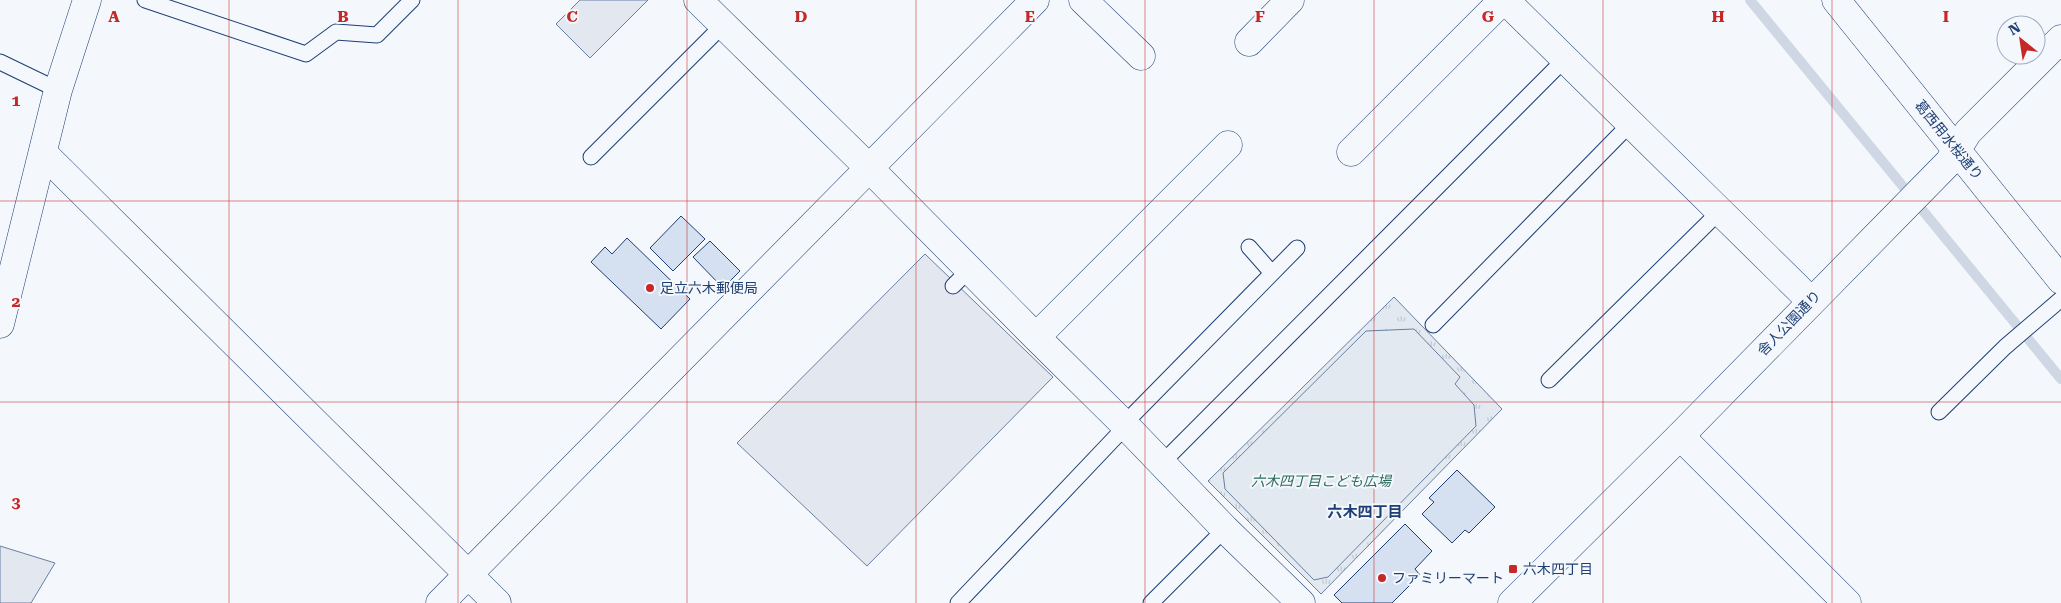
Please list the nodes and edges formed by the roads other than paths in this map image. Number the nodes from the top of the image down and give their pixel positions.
1 (87, 0) edge
2 (145, 0) edge
3 (412, 0) edge
4 (1035, 0) edge
5 (1083, 0) edge
6 (1290, 0) edge
7 (1504, 0) edge
8 (1836, 0) edge
9 (709, 8) edge
10 (2061, 39) edge
11 (1249, 42) dead end
12 (1141, 56) dead end
13 (1564, 60) junction
14 (0, 62) edge
15 (58, 90) junction
16 (1630, 124) junction
17 (1228, 145) dead end
18 (1957, 149) junction
19 (1351, 152) dead end
20 (43, 153) junction
21 (591, 157) dead end
22 (870, 169) junction
23 (1719, 212) junction
24 (1249, 247) dead end
25 (1297, 248) dead end
26 (1272, 273) junction
27 (2061, 280) edge
28 (4, 291) edge
29 (2061, 299) edge
30 (1811, 301) junction
31 (0, 324) edge
32 (1433, 325) dead end
33 (1036, 337) junction
34 (1549, 380) dead end
35 (1938, 412) dead end
36 (1125, 425) junction
37 (1680, 436) junction
38 (1162, 463) junction
39 (1225, 529) junction
40 (468, 575) junction
41 (440, 603) edge
42 (497, 603) edge
43 (958, 603) edge
44 (1151, 603) edge
45 (1301, 603) edge
46 (1512, 603) edge
47 (1847, 603) edge

1 - 15 street
2 - 3 lane
4 - 22 street
5 - 12 street
6 - 11 street
7 - 13 street
7 - 19 street
8 - 18 street, 葛西用水桜通り
9 - 21 lane
9 - 22 street
10 - 18 street, 舎人公園通り
13 - 16 street
13 - 38 lane
14 - 15 lane
15 - 20 street
16 - 23 street
16 - 32 lane
17 - 33 street
18 - 27 street, 葛西用水桜通り
18 - 30 street, 舎人公園通り
20 - 28 street
20 - 40 street
22 - 33 street
22 - 40 street
23 - 30 street
23 - 34 lane
24 - 26 lane
25 - 26 lane
26 - 36 lane
28 - 31 street
29 - 35 lane
30 - 37 street, 舎人公園通り
33 - 36 street
36 - 38 street
36 - 43 lane
37 - 46 street, 舎人公園通り
37 - 47 street
38 - 39 street
39 - 44 lane
39 - 45 street
40 - 41 street
40 - 42 street

